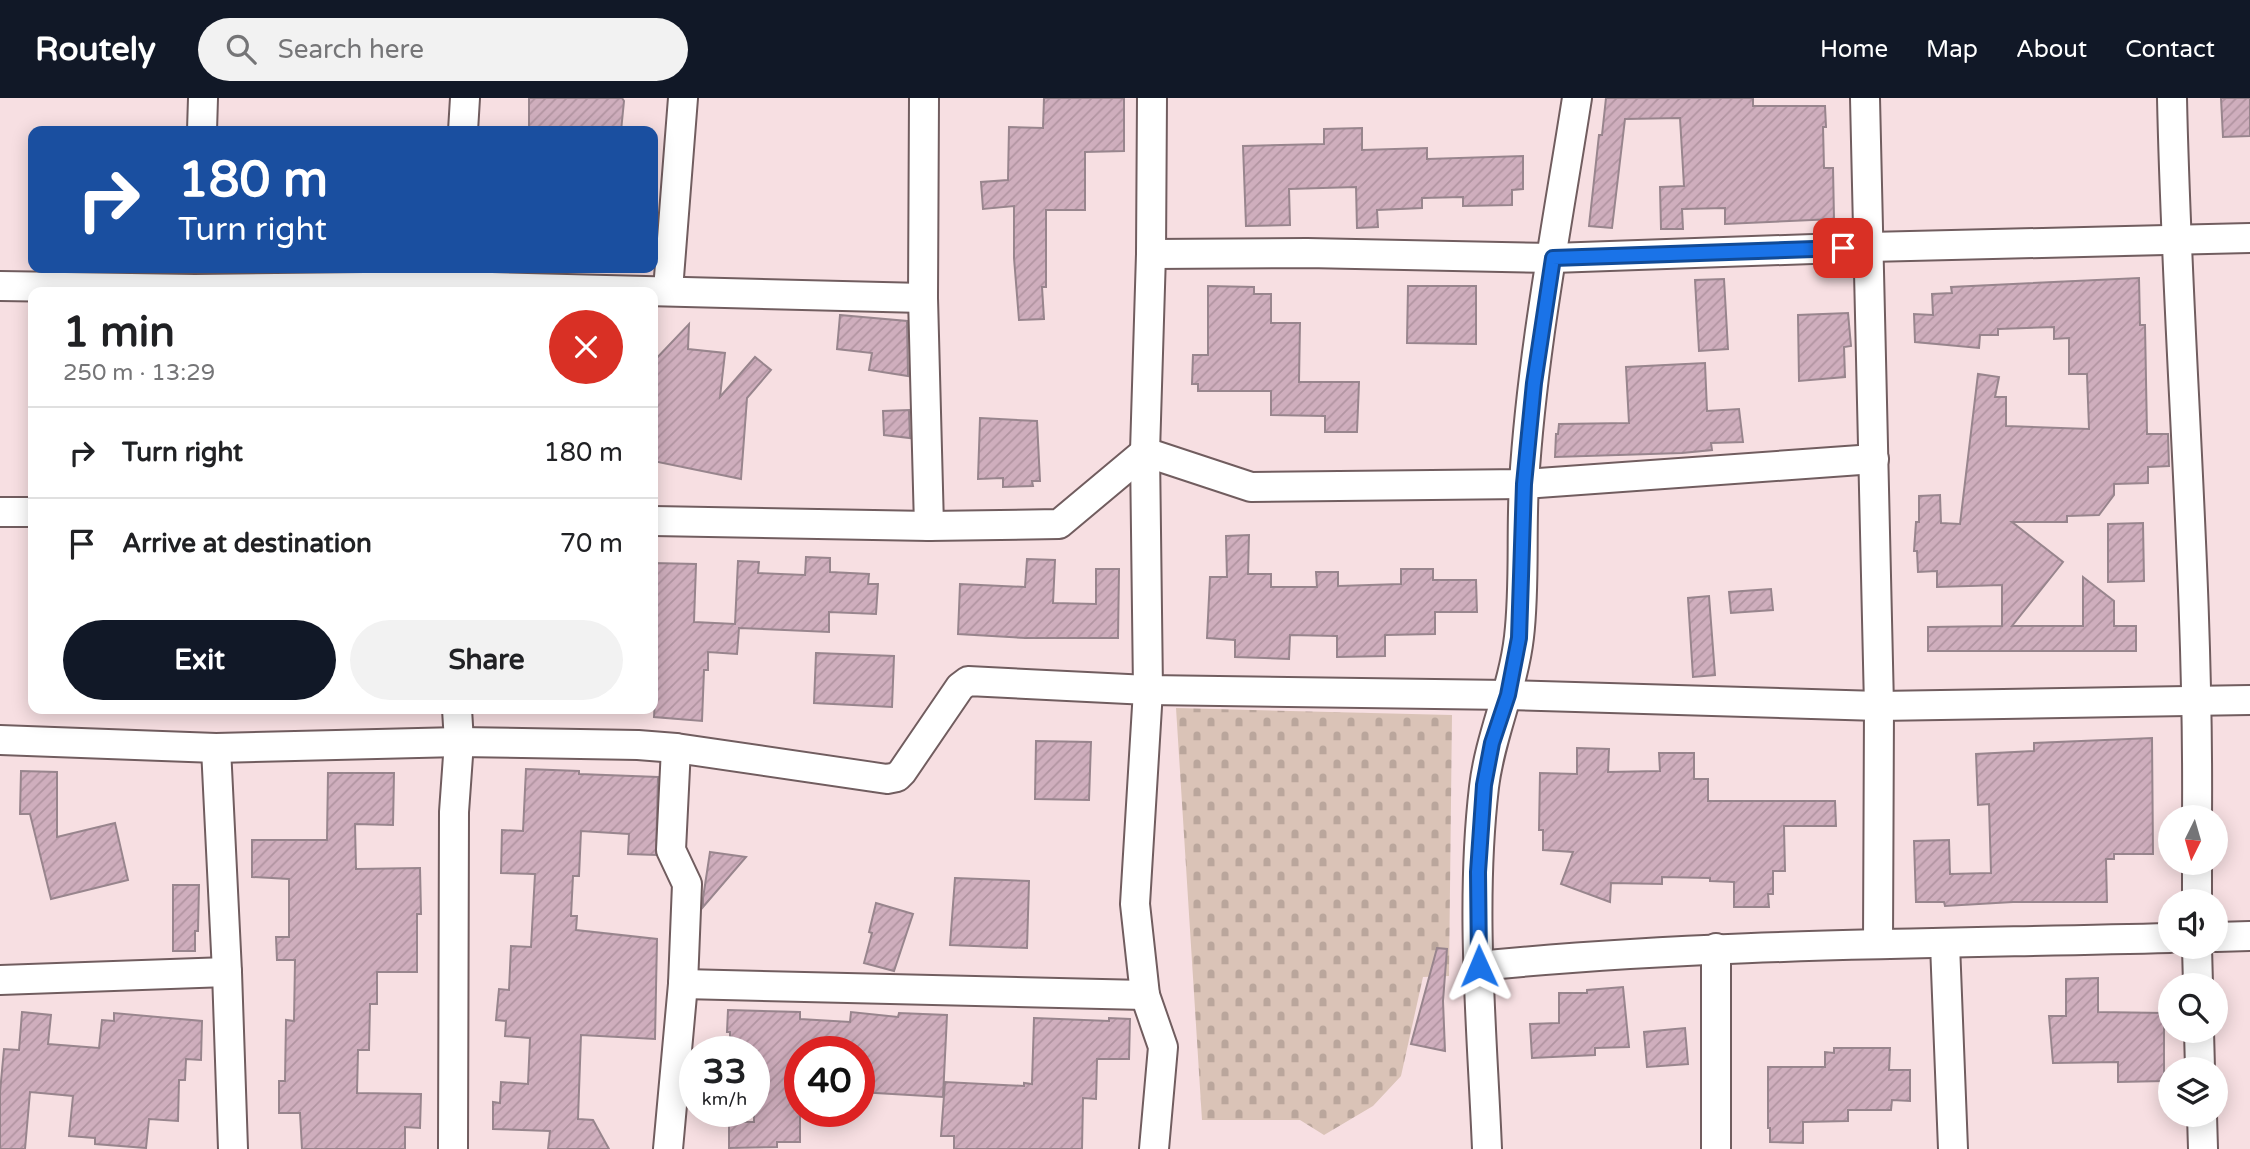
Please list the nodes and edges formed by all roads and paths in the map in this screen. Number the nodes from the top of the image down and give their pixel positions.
1 (203, 98) edge
2 (465, 98) edge
3 (683, 98) edge
4 (925, 98) edge
5 (1152, 98) edge
6 (1577, 98) edge
7 (1865, 98) edge
8 (2172, 98) edge
9 (202, 126) edge
10 (463, 126) edge
11 (2250, 238) edge
12 (2175, 239) junction
13 (1869, 247) junction
14 (1151, 254) junction
15 (1553, 258) junction
16 (196, 279) edge
17 (454, 282) edge
18 (0, 286) edge
19 (588, 287) edge
20 (658, 290) edge
21 (668, 290) junction
22 (923, 298) junction
23 (1145, 452) junction
24 (1874, 459) junction
25 (1524, 484) junction
26 (0, 512) edge
27 (28, 512) edge
28 (658, 521) edge
29 (929, 526) junction
30 (1148, 690) junction
31 (1508, 695) junction
32 (2250, 700) edge
33 (2198, 702) junction
34 (1879, 706) junction
35 (457, 714) edge
36 (0, 740) edge
37 (459, 742) junction
38 (216, 748) junction
39 (676, 748) junction
40 (2197, 805) edge
41 (2250, 936) edge
42 (2228, 937) edge
43 (2158, 938) edge
44 (1878, 943) junction
45 (1945, 944) junction
46 (1716, 948) junction
47 (1479, 966) junction
48 (227, 972) junction
49 (0, 979) edge
50 (683, 984) junction
51 (1145, 995) junction
52 (2202, 1127) edge
53 (233, 1149) edge
54 (453, 1149) edge
55 (668, 1149) edge
56 (1154, 1149) edge
57 (1486, 1149) edge
58 (1716, 1149) edge
59 (1953, 1149) edge
60 (2203, 1149) edge

1 - 9 street
2 - 10 street
3 - 21 street
4 - 22 street
5 - 14 street
6 - 15 street
7 - 13 street
8 - 12 street
11 - 12 street
12 - 13 street
12 - 33 street
13 - 15 street
13 - 24 street
14 - 15 street
14 - 23 street
15 - 25 street
16 - 17 street
16 - 18 street
17 - 19 street
20 - 21 street
21 - 22 street
22 - 29 street
23 - 25 street
23 - 29 street
23 - 30 street
24 - 25 street
24 - 34 street
25 - 31 street
26 - 27 street
28 - 29 street
30 - 31 street
30 - 39 street
30 - 51 street
31 - 34 street
31 - 47 street
32 - 33 street
33 - 34 street
33 - 40 street
34 - 44 street
35 - 37 street
36 - 38 street
37 - 38 street
37 - 39 street
37 - 54 street
38 - 48 street
39 - 50 street
41 - 42 street
43 - 45 street
44 - 45 street
44 - 46 street
45 - 59 street
46 - 47 street
46 - 58 street
47 - 57 street
48 - 49 street
48 - 53 street
50 - 51 street
50 - 55 street
51 - 56 street
52 - 60 street

